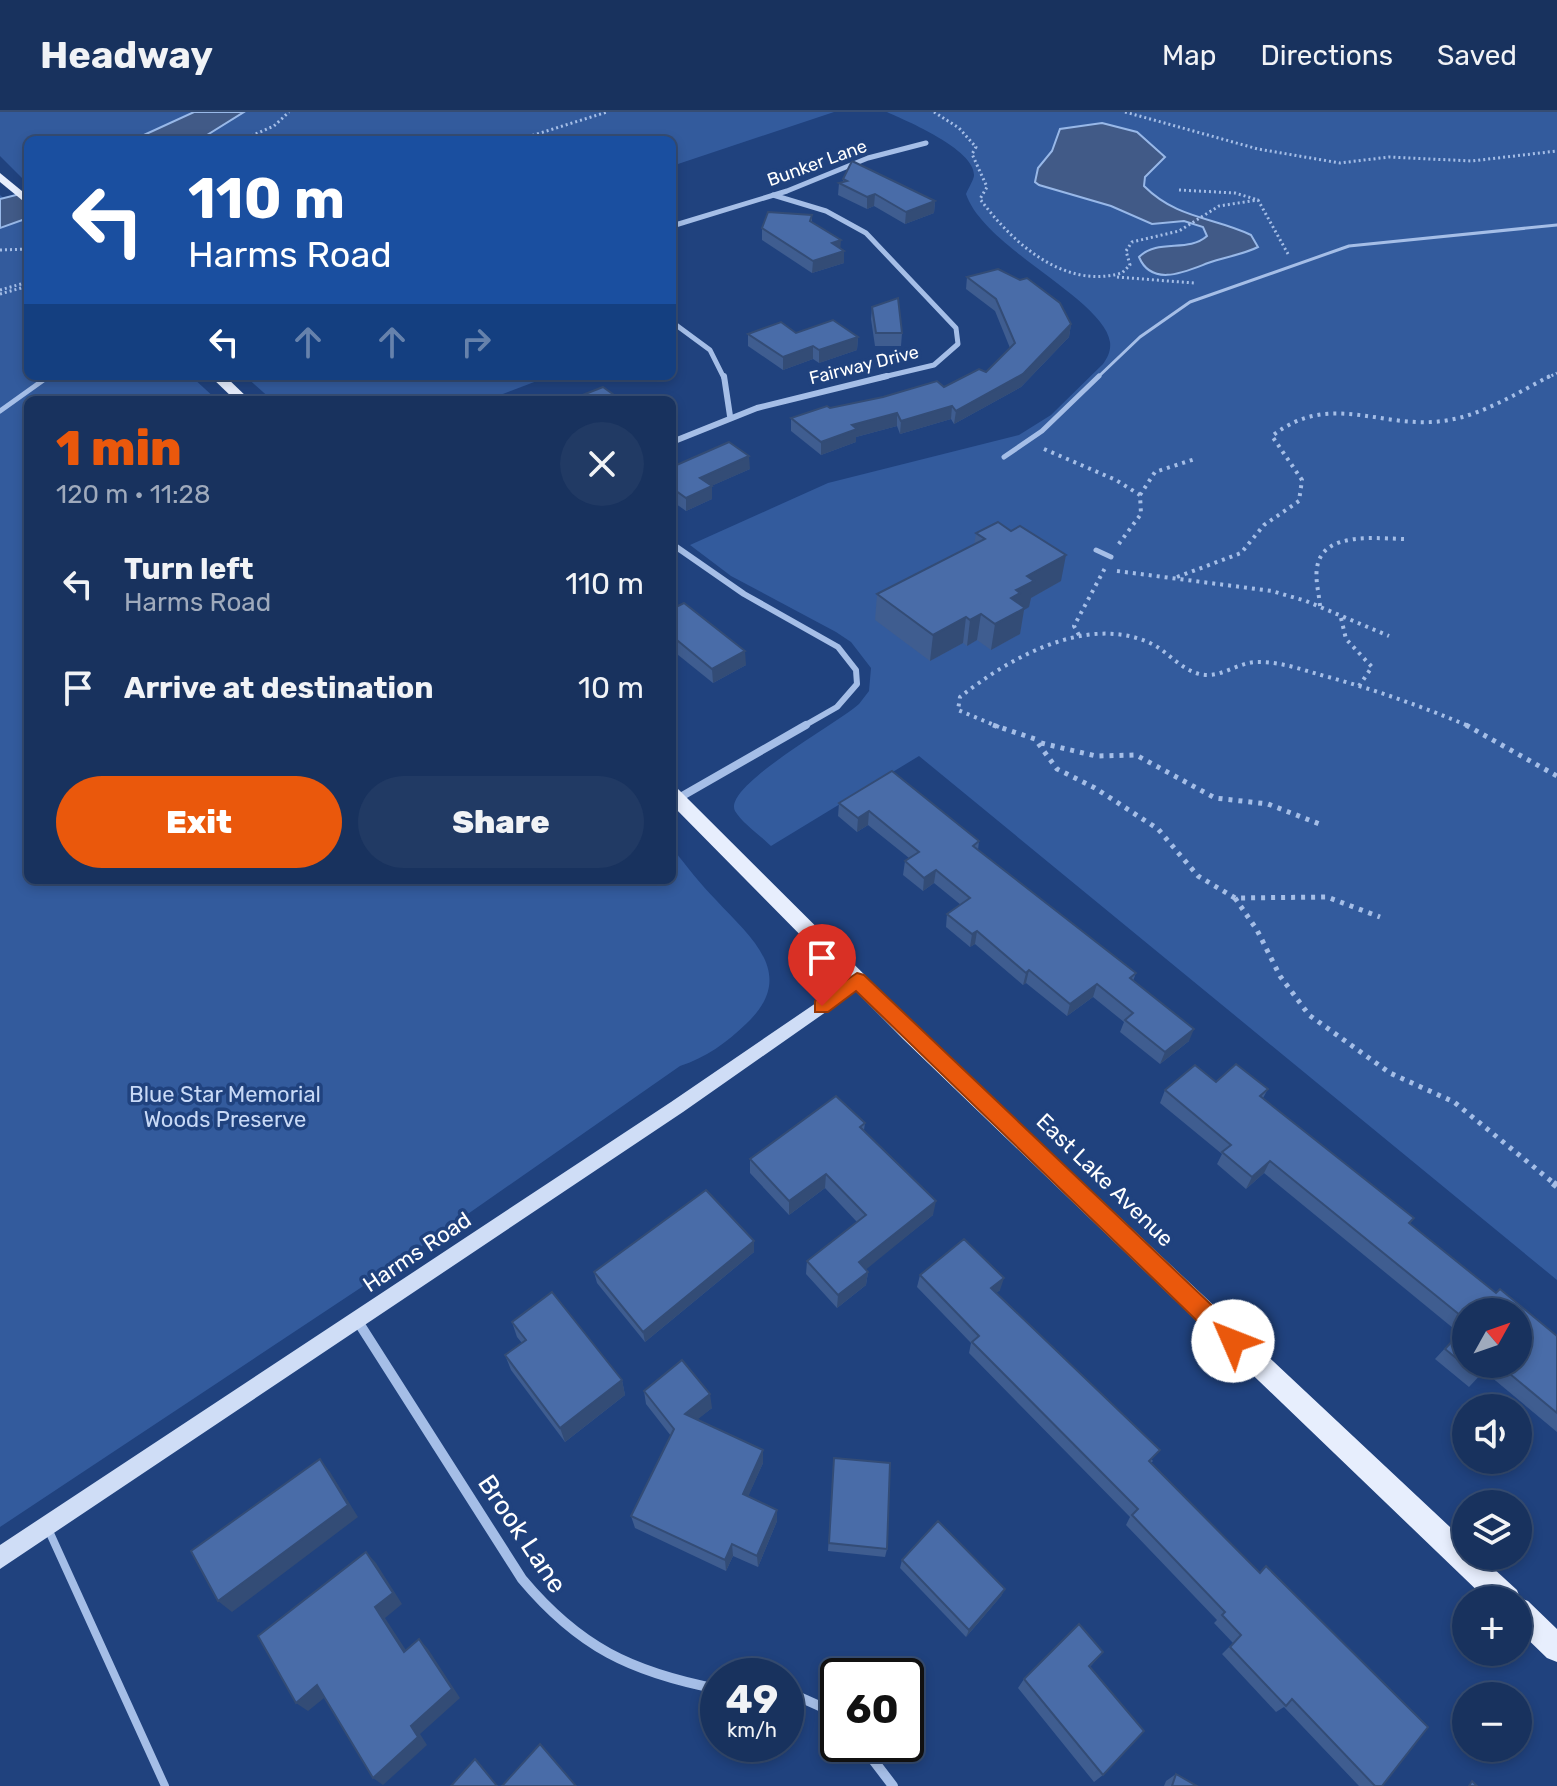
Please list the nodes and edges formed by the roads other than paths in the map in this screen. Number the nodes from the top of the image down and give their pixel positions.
1 (926, 143) dead end
2 (0, 176) edge
3 (773, 195) junction
4 (24, 197) edge
5 (676, 225) edge
6 (1557, 225) edge
7 (676, 325) edge
8 (44, 380) edge
9 (221, 380) edge
10 (239, 396) edge
11 (0, 411) edge
12 (730, 416) junction
13 (676, 440) edge
14 (1004, 457) dead end
15 (676, 547) edge
16 (1096, 550) dead end
17 (1111, 557) road end
18 (676, 796) edge
19 (676, 799) edge
20 (857, 981) junction
21 (357, 1320) junction
22 (47, 1527) junction
23 (0, 1558) edge
24 (1492, 1586) edge
25 (1532, 1624) edge
26 (1557, 1648) edge
27 (700, 1685) edge
28 (875, 1762) edge
29 (165, 1786) edge
30 (893, 1786) edge

1 - 3 street, Bunker Lane
2 - 4 main road
3 - 5 street, Bunker Lane
3 - 12 street, Fairway Drive
6 - 14 lane
7 - 12 street
8 - 11 lane
9 - 10 main road
12 - 13 street, Fairway Drive
15 - 18 street
16 - 17 lane
19 - 20 main road, East Lake Avenue
20 - 21 main road, Harms Road
20 - 24 main road, East Lake Avenue
21 - 22 main road, Harms Road
21 - 27 street, Brook Lane
22 - 23 main road, Harms Road
22 - 29 lane
25 - 26 main road
28 - 30 street

